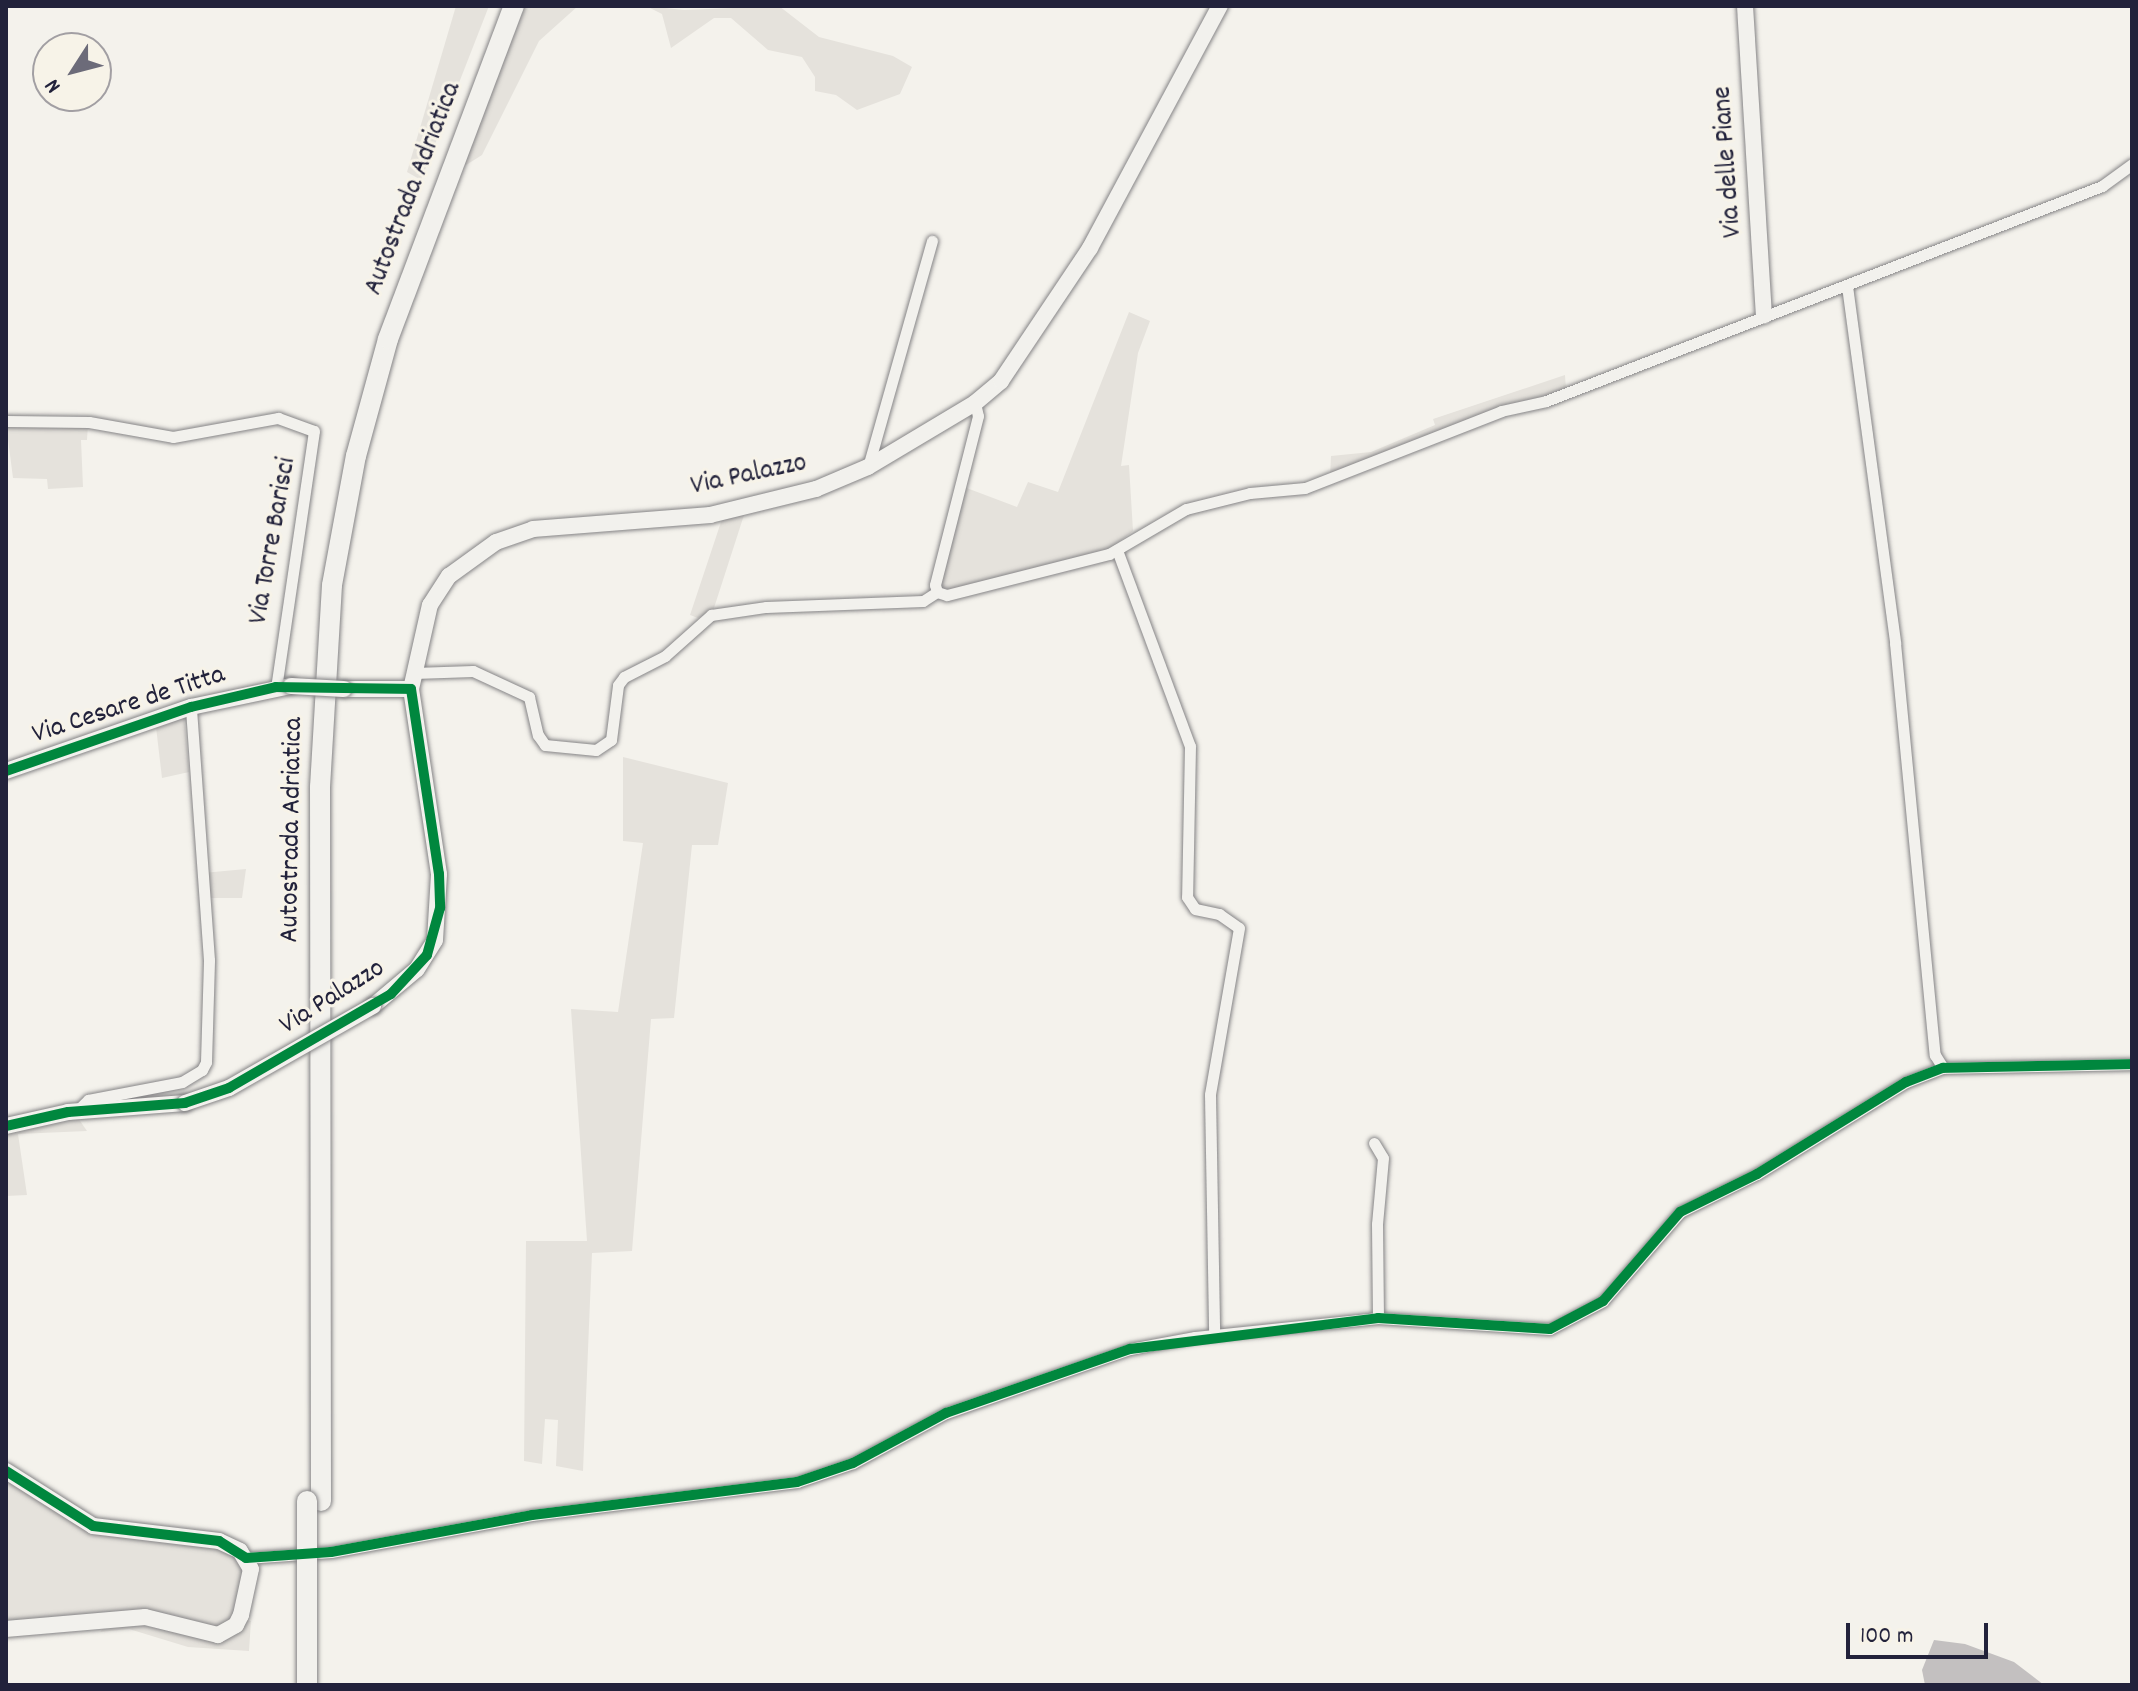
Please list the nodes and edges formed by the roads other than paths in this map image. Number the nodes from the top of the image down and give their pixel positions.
1 (500, 6) edge
2 (514, 6) edge
3 (1220, 6) edge
4 (1745, 6) edge
5 (2132, 164) edge
6 (932, 241) dead end
7 (1847, 286) junction
8 (1764, 315) junction
9 (975, 403) junction
10 (6, 421) edge
11 (868, 467) junction
12 (1117, 550) junction
13 (937, 592) junction
14 (412, 681) junction
15 (284, 686) junction
16 (191, 707) junction
17 (6, 771) edge
18 (2132, 1064) edge
19 (1943, 1068) junction
20 (77, 1111) junction
21 (6, 1126) edge
22 (1374, 1143) dead end
23 (1378, 1318) junction
24 (1214, 1335) junction
25 (6, 1471) edge
26 (314, 1501) junction
27 (246, 1558) junction
28 (6, 1629) edge
29 (307, 1685) edge
30 (320, 1685) edge

1 - 26 highway, Autostrada Adriatica
2 - 26 highway, Autostrada Adriatica
3 - 9 street, Via Palazzo
4 - 8 street, Via delle Piane
5 - 7 street
6 - 11 street
7 - 8 street
7 - 19 street
8 - 12 street
9 - 11 street, Via Palazzo
9 - 13 street
10 - 15 street, Via Torre Barisci
11 - 14 street, Via Palazzo
12 - 13 street
12 - 24 street
13 - 14 street
14 - 15 street, Via Cesare de Titta, bridge
14 - 20 street, Via Palazzo, bridge
15 - 16 street, Via Cesare de Titta
16 - 17 street, Via Cesare de Titta
16 - 20 street
18 - 19 street
19 - 23 street
20 - 21 street, Via Palazzo
22 - 23 street
23 - 24 street
24 - 27 street
25 - 27 street
26 - 29 highway, Autostrada Adriatica, bridge
26 - 30 highway, Autostrada Adriatica
27 - 28 street

